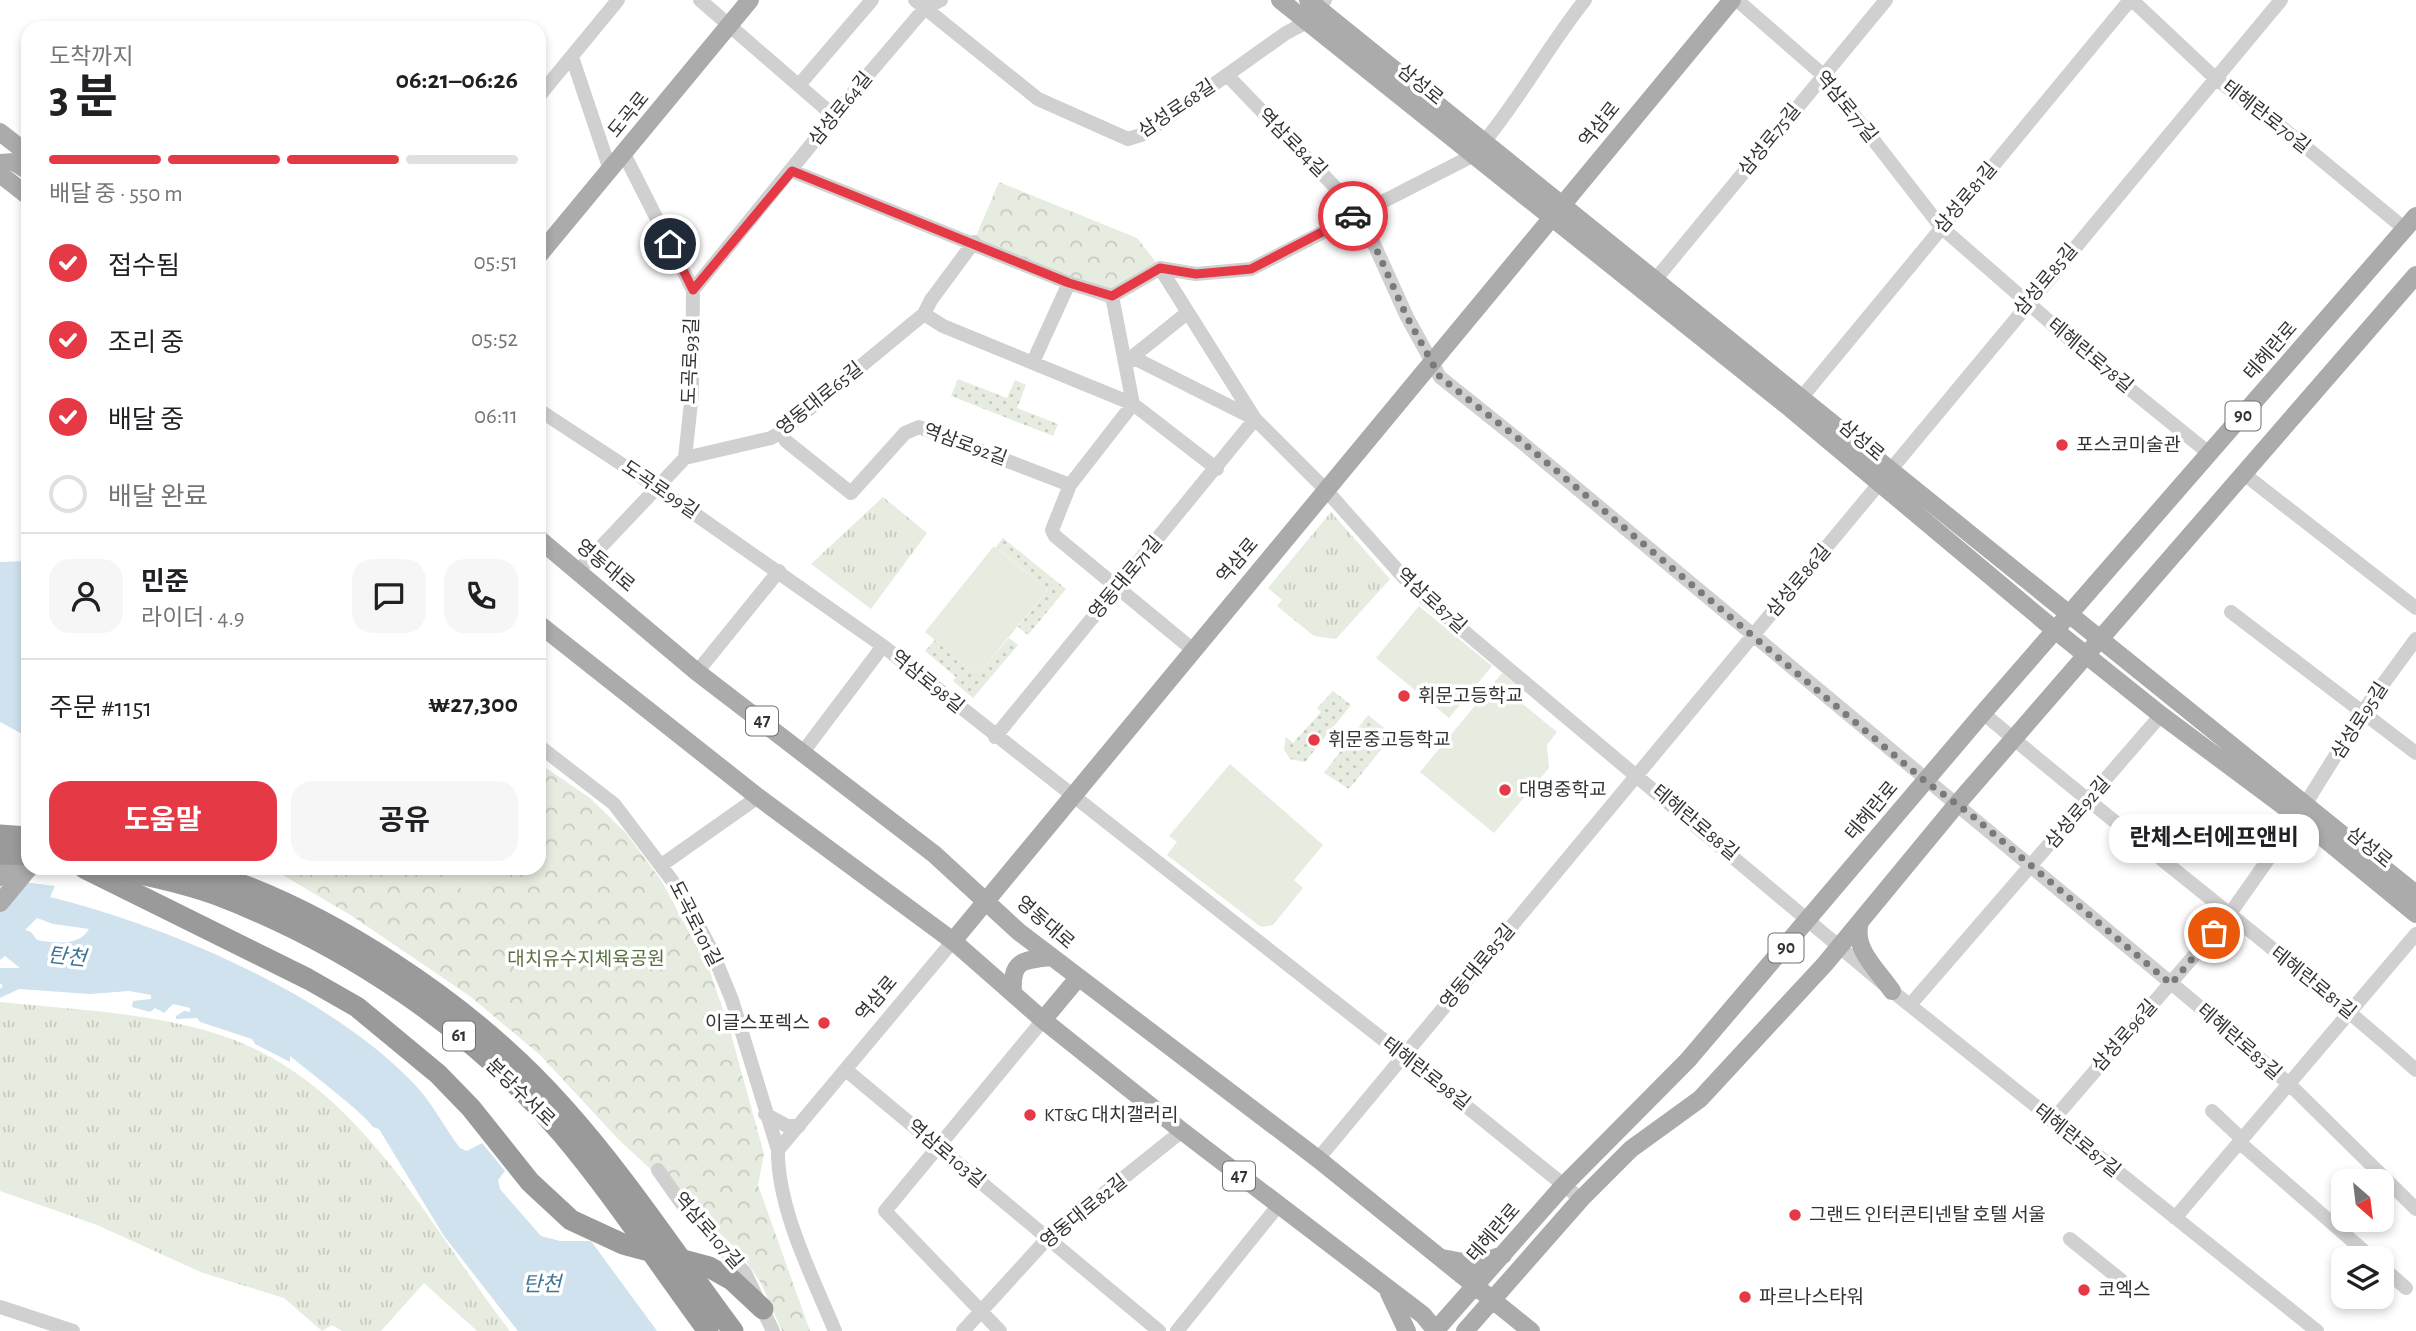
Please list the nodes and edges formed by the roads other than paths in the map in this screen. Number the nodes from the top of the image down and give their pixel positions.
1 (618, 0) edge
2 (700, 0) edge
3 (750, 0) edge
4 (872, 0) edge
5 (941, 0) edge
6 (1280, 0) edge
7 (1586, 0) edge
8 (1732, 0) edge
9 (1737, 0) edge
10 (1886, 0) edge
11 (2131, 0) edge
12 (2280, 0) edge
13 (920, 4) edge
14 (1314, 12) edge
15 (729, 25) junction
16 (572, 57) junction
17 (1227, 75) junction
18 (1823, 75) junction
19 (2215, 78) junction
20 (799, 85) junction
21 (546, 88) edge
22 (834, 116) junction
23 (0, 132) edge
24 (21, 148) edge
25 (1479, 149) junction
26 (624, 154) junction
27 (0, 163) edge
28 (21, 166) edge
29 (610, 170) junction
30 (792, 171) junction
31 (0, 174) edge
32 (21, 190) edge
33 (1563, 203) junction
34 (1360, 213) junction
35 (1551, 219) junction
36 (2410, 222) edge
37 (1941, 227) junction
38 (974, 242) junction
39 (546, 247) edge
40 (1160, 268) junction
41 (2416, 275) edge
42 (1655, 280) junction
43 (1069, 283) junction
44 (693, 290) junction
45 (1112, 296) junction
46 (2027, 303) junction
47 (1187, 313) junction
48 (924, 314) junction
49 (1033, 362) junction
50 (1431, 362) junction
51 (1125, 363) junction
52 (1802, 397) junction
53 (1133, 404) junction
54 (546, 415) edge
55 (1255, 419) junction
56 (781, 432) junction
57 (2210, 454) junction
58 (685, 458) junction
59 (1892, 468) junction
60 (1217, 469) junction
61 (2244, 474) junction
62 (1880, 484) junction
63 (1070, 485) junction
64 (655, 486) junction
65 (1325, 489) junction
66 (546, 544) edge
67 (1664, 562) joint
68 (579, 570) junction
69 (779, 572) junction
70 (1118, 587) junction
71 (2416, 608) edge
72 (2231, 612) dead end
73 (2068, 615) junction
74 (546, 630) edge
75 (2056, 631) junction
76 (1752, 636) junction
77 (2100, 639) junction
78 (2416, 639) edge
79 (883, 646) junction
80 (1192, 649) junction
81 (2088, 654) junction
82 (697, 672) junction
83 (1549, 701) joint
84 (2364, 710) junction
85 (1983, 713) junction
86 (2161, 715) junction
87 (995, 737) junction
88 (2013, 739) junction
89 (546, 751) edge
90 (803, 752) junction
91 (2416, 753) edge
92 (1636, 774) junction
93 (1925, 781) junction
94 (1074, 794) junction
95 (758, 797) junction
96 (2088, 802) junction
97 (1957, 804) junction
98 (2302, 810) junction
99 (0, 835) edge
100 (21, 836) edge
101 (21, 852) edge
102 (0, 854) edge
103 (21, 855) edge
104 (663, 864) junction
105 (2032, 866) junction
106 (23, 875) edge
107 (98, 875) edge
108 (141, 875) edge
109 (213, 875) edge
110 (0, 877) edge
111 (2416, 894) edge
112 (988, 900) junction
113 (0, 903) edge
114 (2416, 914) edge
115 (2229, 915) junction
116 (1809, 921) junction
117 (1860, 921) junction
118 (2416, 934) edge
119 (953, 941) junction
120 (1841, 946) junction
121 (1052, 957) junction
122 (1078, 978) junction
123 (2171, 984) junction
124 (1892, 991) junction
125 (1013, 993) junction
126 (1910, 1005) junction
127 (2351, 1013) junction
128 (1043, 1020) junction
129 (1404, 1056) junction
130 (846, 1070) junction
131 (2416, 1070) edge
132 (2288, 1084) junction
133 (2212, 1111) dead end
134 (765, 1114) junction
135 (2052, 1121) junction
136 (799, 1126) junction
137 (1182, 1131) junction
138 (2240, 1140) junction
139 (938, 1146) junction
140 (778, 1150) junction
141 (1318, 1159) junction
142 (658, 1170) dead end
143 (1564, 1185) junction
144 (1581, 1199) junction
145 (1278, 1206) junction
146 (2416, 1209) edge
147 (2175, 1219) junction
148 (1047, 1239) junction
149 (2070, 1239) dead end
150 (2359, 1246) edge
151 (1504, 1255) junction
152 (1436, 1256) junction
153 (2394, 1278) edge
154 (2121, 1280) dead end
155 (1475, 1287) junction
156 (2406, 1288) dead end
157 (1388, 1290) junction
158 (1492, 1300) junction
159 (0, 1307) edge
160 (763, 1309) junction
161 (983, 1313) junction
162 (73, 1331) edge
163 (708, 1331) edge
164 (733, 1331) edge
165 (773, 1331) edge
166 (835, 1331) edge
167 (963, 1331) edge
168 (1000, 1331) edge
169 (1159, 1331) edge
170 (1177, 1331) edge
171 (1407, 1331) edge
172 (1435, 1331) edge
173 (1465, 1331) edge
174 (1531, 1331) edge
175 (2317, 1331) edge

1 - 16 street
2 - 15 street
3 - 15 main road, 도곡로
4 - 20 street
5 - 13 street, 삼성로64길
6 - 14 main road, 삼성로
7 - 25 street
8 - 33 main road, 역삼로
9 - 18 street, 역삼로77길
10 - 18 street, 삼성로75길
11 - 19 street, 테헤란로70길
11 - 37 street, 삼성로81길
12 - 19 street, 삼성로85길
13 - 17 street, 삼성로68길
13 - 22 street, 삼성로64길
14 - 17 street, 삼성로68길
14 - 25 main road, 삼성로
15 - 20 street
15 - 26 main road, 도곡로
16 - 21 street
16 - 29 street
17 - 34 street, 역삼로84길
18 - 37 street, 역삼로77길
18 - 42 street, 삼성로75길
19 - 36 street, 테헤란로70길
19 - 46 street, 삼성로85길
20 - 22 street
22 - 30 street, 삼성로64길
23 - 24 main road
25 - 33 main road, 삼성로
25 - 34 street
25 - 35 main road, 삼성로
26 - 29 main road, 도곡로
26 - 44 street, 도곡로93길
27 - 28 main road
29 - 39 main road, 도곡로
30 - 38 street
30 - 44 street, 삼성로64길
31 - 32 main road
33 - 35 main road, 역삼로
33 - 42 main road, 삼성로
34 - 40 street
34 - 50 street, 역삼로84길
35 - 50 main road, 역삼로
35 - 62 main road, 삼성로
36 - 57 main road, 테헤란로 / 90
37 - 46 street, 테헤란로78길
37 - 52 street, 삼성로81길
38 - 43 street
38 - 48 street, 영동대로65길
40 - 45 street
40 - 47 street
41 - 61 main road, 90
42 - 52 main road, 삼성로
43 - 45 street
43 - 49 street
44 - 58 street, 도곡로93길
45 - 51 street
46 - 57 street, 테헤란로78길
46 - 59 street, 삼성로85길
47 - 51 street
47 - 55 street
48 - 49 street
48 - 56 street, 영동대로65길
49 - 53 street
50 - 65 main road, 역삼로
50 - 67 street, 역삼로84길
51 - 53 street
51 - 55 street
52 - 59 main road, 삼성로
53 - 60 street
53 - 63 street
54 - 64 street, 도곡로99길
55 - 60 street, 영동대로71길
55 - 65 street, 역삼로87길
56 - 58 street, 영동대로65길
56 - 63 street, 역삼로92길
57 - 73 main road, 테헤란로 / 90
58 - 64 street, 영동대로65길
59 - 62 street, 삼성로85길
59 - 73 main road, 삼성로
60 - 70 street, 영동대로71길
61 - 71 street
61 - 77 main road, 90
62 - 75 main road, 삼성로
62 - 76 street, 삼성로86길
63 - 70 street
64 - 68 street, 영동대로65길
64 - 69 street, 도곡로99길
65 - 80 main road, 역삼로
65 - 83 street, 역삼로87길
66 - 68 main road, 영동대로 / 47
67 - 76 street, 테헤란로83길
68 - 82 main road, 영동대로 / 47
69 - 79 street, 역삼로98길
69 - 82 street
70 - 80 street
70 - 87 street, 영동대로71길
72 - 84 street
73 - 75 main road, 테헤란로 / 90
73 - 77 main road, 삼성로
74 - 95 main road, 47
75 - 81 main road, 삼성로
75 - 85 main road, 테헤란로 / 90
76 - 92 street, 삼성로86길
76 - 93 street, 테헤란로83길
77 - 81 main road, 90
77 - 98 main road, 삼성로
78 - 84 street, 삼성로95길
79 - 87 street, 역삼로98길
79 - 90 street
80 - 94 main road, 역삼로
81 - 86 main road, 삼성로
81 - 88 main road, 90
82 - 90 main road, 영동대로 / 47
83 - 92 street, 테헤란로88길
84 - 91 street
84 - 98 street, 삼성로95길
85 - 88 street, 테헤란로81길
85 - 93 main road, 테헤란로 / 90
86 - 96 street, 삼성로92길
86 - 98 main road, 삼성로
87 - 94 street, 역삼로98길
88 - 96 street, 테헤란로81길
88 - 97 main road, 90
89 - 104 street, 도곡로101길
90 - 112 main road, 영동대로 / 47
92 - 116 street, 테헤란로88길
92 - 129 street, 영동대로85길
93 - 97 street, 테헤란로83길
93 - 116 main road, 테헤란로 / 90
94 - 112 main road, 역삼로
94 - 129 street, 테헤란로98길
95 - 104 street
95 - 119 main road, 47
96 - 105 street, 삼성로92길
96 - 115 street, 테헤란로81길
97 - 105 street, 테헤란로83길
97 - 117 main road, 90
98 - 111 main road, 삼성로
98 - 114 main road, 삼성로
98 - 115 street, 삼성로96길
99 - 100 highway
101 - 110 main road
102 - 103 highway, bridge
104 - 134 street, 도곡로101길
105 - 123 street, 테헤란로83길
105 - 126 street, 삼성로92길
106 - 113 main road
107 - 160 highway, bridge
108 - 163 highway, 분당수서로 / 61, bridge
109 - 164 highway, 분당수서로 / 61, bridge
112 - 119 main road, 역삼로
112 - 121 main road, 영동대로 / 47
115 - 123 street, 삼성로96길
115 - 127 street, 테헤란로81길
116 - 120 street, 테헤란로88길
116 - 143 main road, 테헤란로 / 90
117 - 120 main road, 90
117 - 124 main road
118 - 127 street
119 - 125 main road, 47
119 - 130 street, 역삼로
120 - 124 street, 테헤란로87길
120 - 144 main road, 90
121 - 122 main road, 영동대로 / 47
121 - 125 main road
122 - 128 main road
122 - 141 main road, 영동대로 / 47
123 - 132 street, 테헤란로83길
123 - 135 street, 삼성로96길
124 - 126 street, 테헤란로87길
125 - 128 main road, 47
126 - 135 street, 테헤란로87길
127 - 131 street, 테헤란로81길
127 - 132 street
128 - 137 main road, 47
128 - 139 street
129 - 141 street, 영동대로85길
129 - 143 street, 테헤란로98길
130 - 136 street, 역삼로
130 - 139 street, 역삼로103길
132 - 138 street
132 - 146 street, 테헤란로83길
133 - 138 street
134 - 136 street
134 - 140 street, 도곡로101길
135 - 147 street, 테헤란로87길
136 - 140 street, 역삼로
137 - 145 main road, 47
137 - 148 street, 영동대로82길
138 - 147 street
138 - 150 street
139 - 148 street, 역삼로103길
139 - 161 street
140 - 166 street
141 - 152 main road, 영동대로 / 47
142 - 160 street, 역삼로107길
143 - 144 street, 테헤란로98길
143 - 151 main road, 테헤란로 / 90
144 - 158 main road, 90
145 - 157 main road, 47
145 - 170 street
147 - 175 street, 테헤란로87길
148 - 161 street, 영동대로82길
148 - 169 street, 역삼로103길
149 - 154 street
151 - 152 main road
151 - 155 main road, 테헤란로 / 90
152 - 155 main road, 영동대로 / 47
153 - 156 street
155 - 158 main road, 영동대로 / 47
155 - 172 main road, 테헤란로 / 90
157 - 171 main road
157 - 172 main road, 47
158 - 173 main road, 90
158 - 174 main road, 영동대로 / 47
159 - 162 street
160 - 165 street, 역삼로107길
161 - 167 street, 영동대로82길
161 - 168 street

